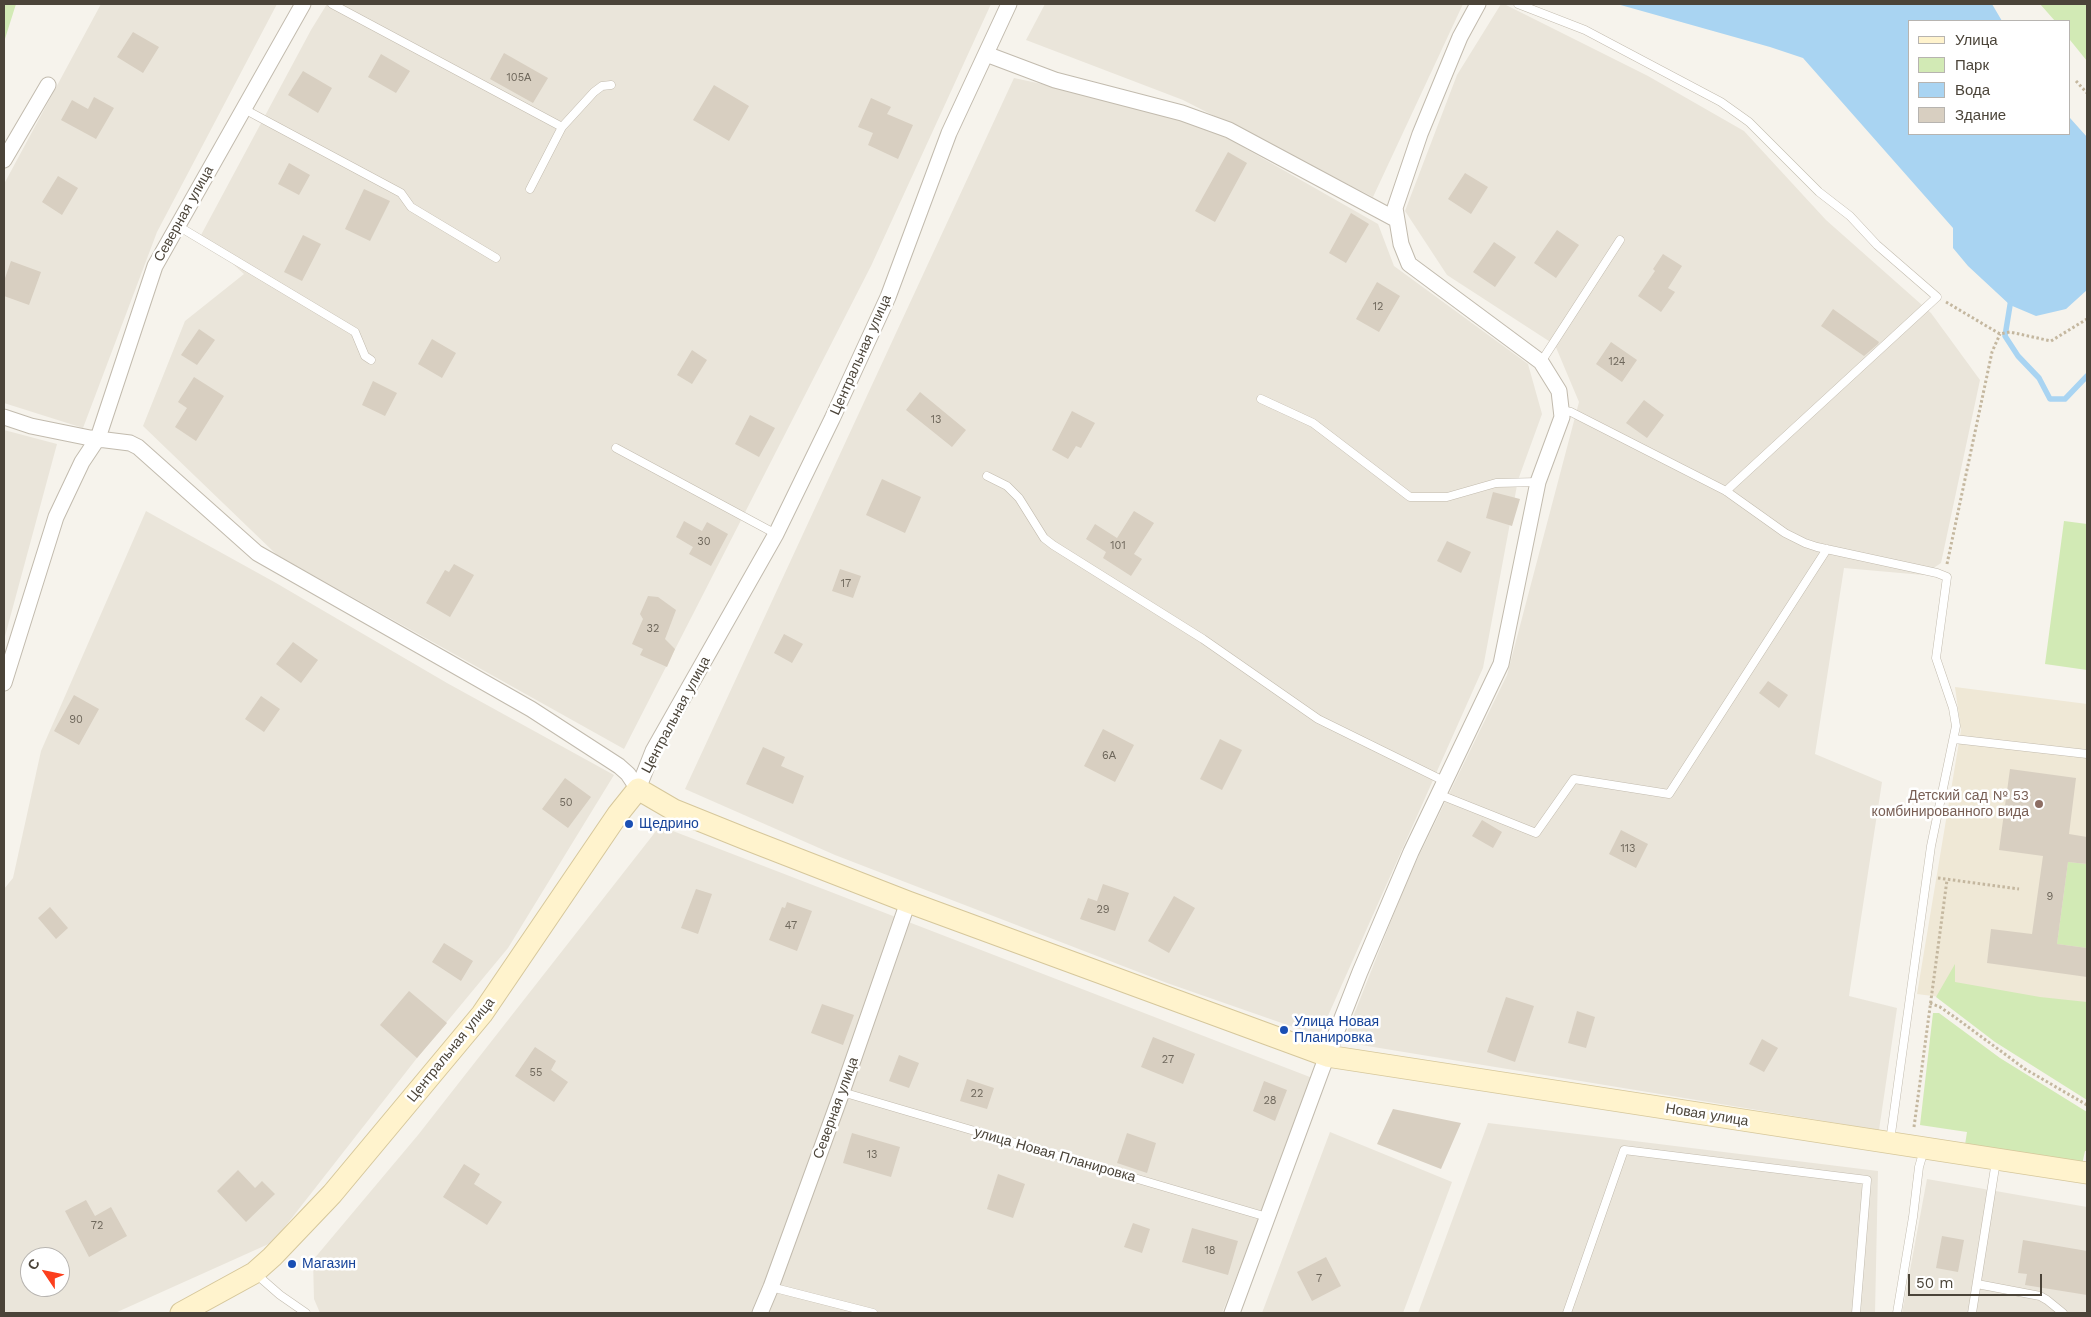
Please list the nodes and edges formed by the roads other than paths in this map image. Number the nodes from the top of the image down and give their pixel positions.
1 (303, 4) edge
2 (332, 4) edge
3 (1009, 4) edge
4 (1478, 4) edge
5 (1518, 4) edge
6 (986, 54) junction
7 (48, 85) dead end
8 (611, 85) dead end
9 (244, 109) junction
10 (562, 128) junction
11 (4, 160) edge
12 (530, 189) dead end
13 (1397, 220) junction
14 (178, 226) junction
15 (1620, 240) dead end
16 (496, 258) dead end
17 (371, 360) dead end
18 (1541, 362) junction
19 (1261, 399) dead end
20 (1561, 410) junction
21 (4, 417) edge
22 (98, 438) junction
23 (616, 448) dead end
24 (987, 476) dead end
25 (1538, 482) junction
26 (1726, 491) junction
27 (776, 534) junction
28 (1827, 549) junction
29 (4, 683) edge
30 (1954, 739) junction
31 (2087, 754) edge
32 (1441, 788) junction
33 (638, 789) junction
34 (908, 902) junction
35 (1327, 1056) junction
36 (842, 1092) junction
37 (1889, 1143) junction
38 (1918, 1147) junction
39 (1996, 1159) junction
40 (2087, 1173) edge
41 (1267, 1217) junction
42 (254, 1273) junction
43 (1977, 1284) junction
44 (771, 1288) junction
45 (181, 1313) edge
46 (306, 1313) edge
47 (760, 1313) edge
48 (873, 1313) edge
49 (1232, 1313) edge
50 (1567, 1313) edge
51 (1856, 1313) edge
52 (1897, 1313) edge
53 (1972, 1313) edge
54 (2062, 1313) edge

1 - 9 street, Северная улица
2 - 10 lane
3 - 6 street, Центральная улица
4 - 13 street
5 - 26 lane
6 - 13 street
6 - 27 street, Центральная улица
7 - 11 street
8 - 10 lane
9 - 14 street, Северная улица
9 - 16 lane
10 - 12 lane
13 - 18 street
14 - 17 lane
14 - 22 street, Северная улица
15 - 18 lane
18 - 20 street
19 - 25 lane
20 - 25 street
20 - 26 lane
21 - 22 street
22 - 29 street, Северная улица
22 - 33 street
23 - 27 lane
24 - 32 lane
25 - 32 street
26 - 28 lane
27 - 33 street, Центральная улица
28 - 30 lane
28 - 32 lane
30 - 31 lane
30 - 37 lane
32 - 35 street
33 - 34 street, Новая улица
33 - 42 street, Центральная улица
34 - 35 street, Новая улица
34 - 36 street, Северная улица
35 - 37 street, Новая улица
35 - 41 street
36 - 41 lane, улица Новая Планировка
36 - 44 street, Северная улица
37 - 38 street, Новая улица
38 - 39 street, Новая улица
38 - 52 lane
39 - 40 street, Новая улица
39 - 43 lane
41 - 49 street
42 - 45 street, Центральная улица
42 - 46 lane
43 - 53 lane
43 - 54 lane
44 - 47 street, Северная улица
44 - 48 lane
50 - 51 lane

